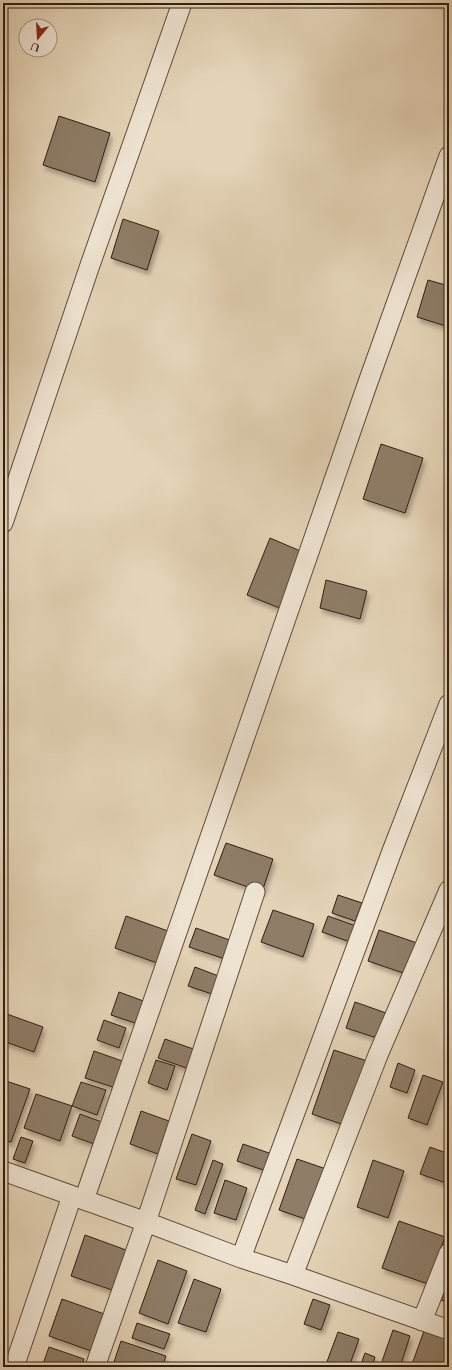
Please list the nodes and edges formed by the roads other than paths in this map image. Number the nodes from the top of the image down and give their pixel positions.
1 (182, 3) edge
2 (449, 156) edge
3 (3, 523) edge
4 (449, 704) edge
5 (449, 890) edge
6 (255, 892) dead end
7 (3, 1171) edge
8 (78, 1198) junction
9 (146, 1222) junction
10 (449, 1253) edge
11 (241, 1258) junction
12 (293, 1274) junction
13 (422, 1321) junction
14 (449, 1330) edge
15 (14, 1367) edge
16 (95, 1367) edge

1 - 3 street
2 - 8 street
4 - 11 street
5 - 12 street
6 - 9 street
7 - 8 street
8 - 9 street
8 - 15 street
9 - 11 street
9 - 16 street
10 - 13 street
11 - 12 street
12 - 13 street
13 - 14 street

